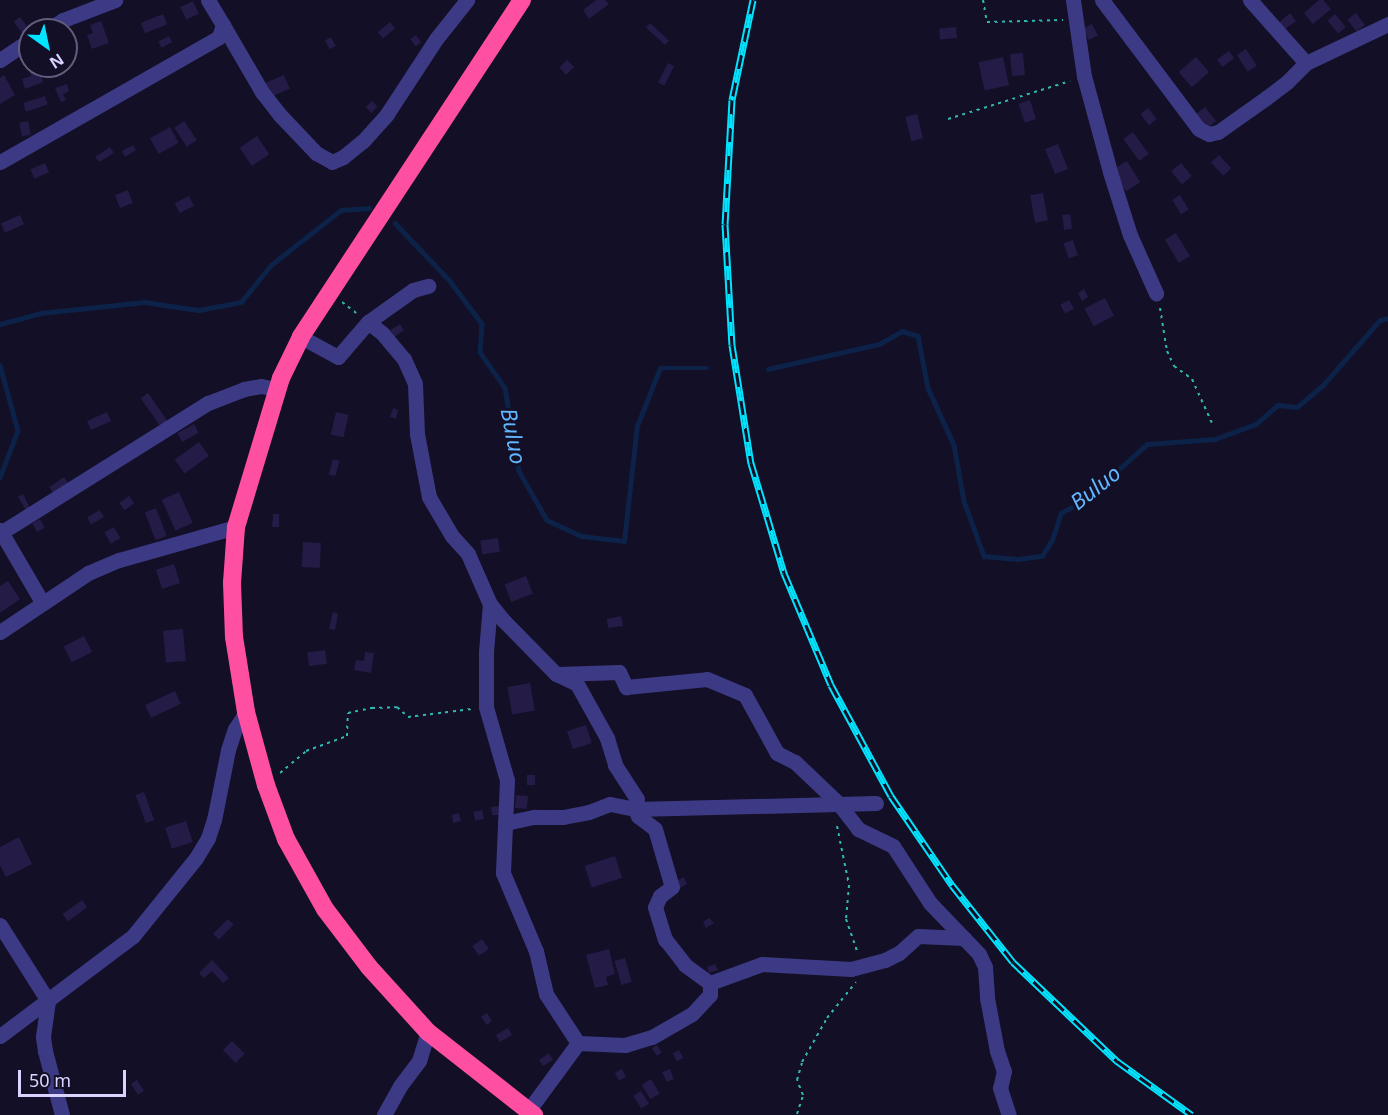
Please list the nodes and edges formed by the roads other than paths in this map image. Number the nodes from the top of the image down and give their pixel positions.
1 (115, 0) edge
2 (208, 0) edge
3 (467, 0) edge
4 (522, 0) edge
5 (1073, 0) edge
6 (1102, 0) edge
7 (1250, 0) edge
8 (68, 18) edge
9 (1388, 24) edge
10 (223, 25) junction
11 (18, 48) edge
12 (0, 60) edge
13 (1305, 63) junction
14 (0, 162) edge
15 (428, 286) dead end
16 (1156, 293) road end
17 (368, 322) junction
18 (301, 337) junction
19 (277, 389) junction
20 (236, 527) junction
21 (1, 531) edge
22 (42, 602) junction
23 (490, 604) junction
24 (0, 632) edge
25 (556, 674) junction
26 (246, 712) junction
27 (838, 803) junction
28 (876, 803) dead end
29 (635, 809) junction
30 (505, 823) junction
31 (0, 925) edge
32 (964, 938) junction
33 (710, 983) junction
34 (48, 1001) junction
35 (428, 1032) junction
36 (0, 1036) edge
37 (578, 1043) junction
38 (531, 1113) edge
39 (62, 1115) edge
40 (384, 1115) edge
41 (1009, 1115) edge

1 - 8 street
2 - 10 street
3 - 10 street
4 - 18 highway
5 - 16 street
6 - 13 street
7 - 13 street
9 - 13 street
10 - 14 street
11 - 12 street
15 - 17 street
17 - 18 street
17 - 23 street
18 - 19 highway
19 - 20 highway
19 - 21 street
20 - 22 street
20 - 26 highway
21 - 22 street
22 - 24 street
23 - 25 street
23 - 30 street
25 - 27 street
25 - 29 street
26 - 34 street
26 - 35 highway
27 - 28 street
27 - 29 street
27 - 32 street
29 - 30 street
29 - 33 street
30 - 37 street
31 - 34 street
32 - 33 street
32 - 41 street
33 - 37 street
34 - 36 street
34 - 39 street
35 - 38 highway
35 - 40 street
37 - 38 street

